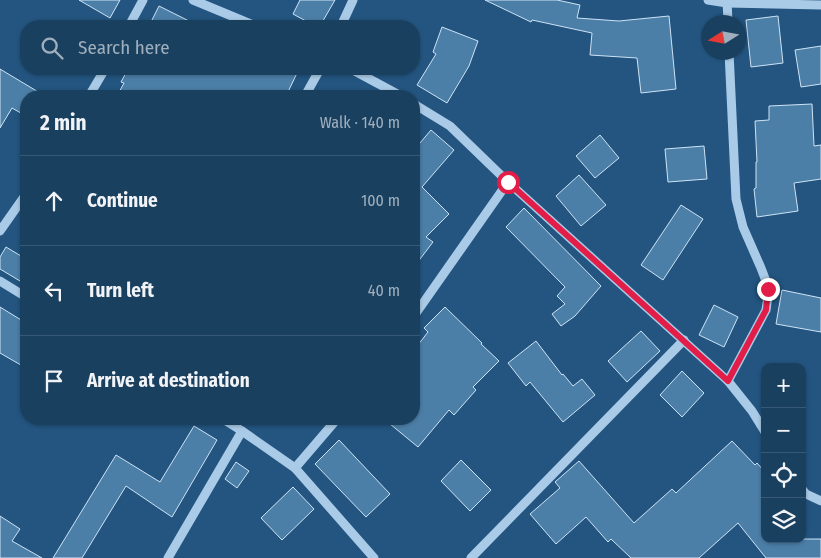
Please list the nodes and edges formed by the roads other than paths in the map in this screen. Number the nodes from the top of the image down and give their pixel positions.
1 (144, 0) edge
2 (193, 0) edge
3 (353, 0) edge
4 (708, 0) edge
5 (727, 1) edge
6 (821, 5) edge
7 (728, 15) edge
8 (132, 20) edge
9 (241, 20) edge
10 (344, 20) edge
11 (729, 60) edge
12 (101, 75) edge
13 (317, 75) edge
14 (362, 75) edge
15 (93, 90) edge
16 (308, 90) edge
17 (390, 90) edge
18 (420, 108) edge
19 (508, 182) junction
20 (20, 203) edge
21 (0, 231) edge
22 (0, 281) edge
23 (20, 293) edge
24 (420, 307) edge
25 (684, 340) junction
26 (728, 381) junction
27 (232, 425) edge
28 (332, 425) edge
29 (761, 426) edge
30 (242, 431) junction
31 (295, 468) junction
32 (806, 494) edge
33 (821, 501) edge
34 (168, 558) edge
35 (374, 558) edge
36 (471, 558) edge

1 - 8 street
2 - 9 street
3 - 10 street
4 - 5 street
5 - 6 street
5 - 7 street
11 - 26 street
12 - 15 street
13 - 16 street
14 - 17 street
18 - 19 street
19 - 24 street
19 - 25 street
20 - 21 street
22 - 23 street
25 - 26 street
25 - 36 street
26 - 29 street
27 - 30 street
28 - 31 street
30 - 31 street
30 - 34 street
31 - 35 street
32 - 33 street

